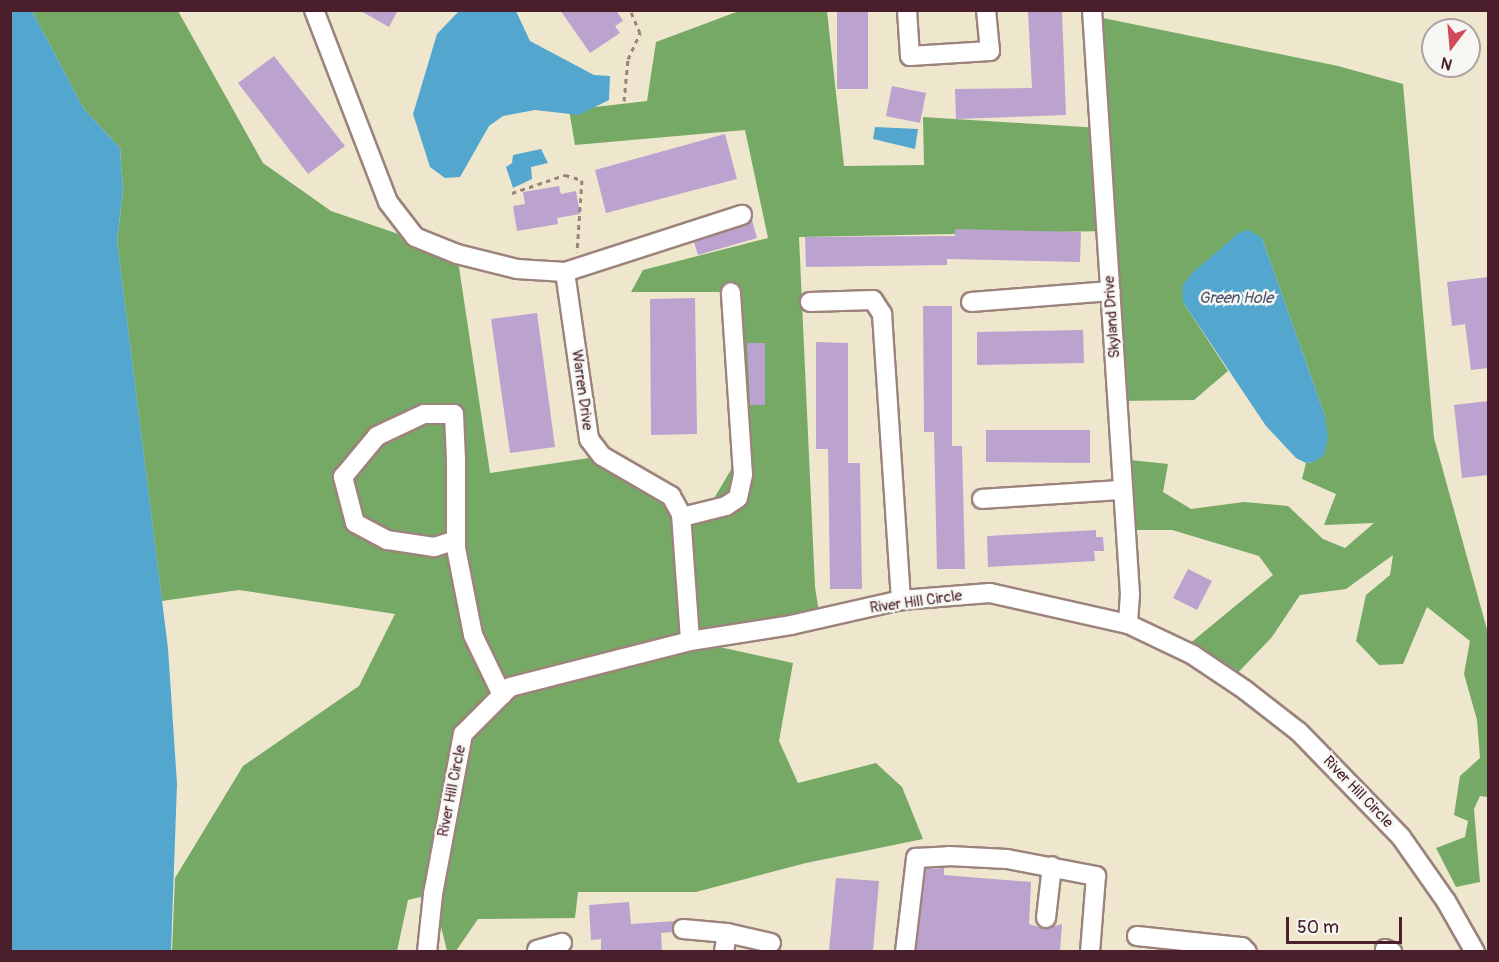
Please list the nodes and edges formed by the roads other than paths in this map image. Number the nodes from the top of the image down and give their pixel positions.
1 (314, 10) edge
2 (907, 10) edge
3 (986, 10) edge
4 (1092, 10) edge
5 (742, 215) dead end
6 (570, 271) junction
7 (1111, 291) junction
8 (731, 292) dead end
9 (810, 302) dead end
10 (971, 302) dead end
11 (1123, 490) junction
12 (982, 499) dead end
13 (682, 517) junction
14 (456, 540) junction
15 (901, 600) junction
16 (1128, 624) junction
17 (690, 641) junction
18 (502, 695) junction
19 (1052, 866) junction
20 (1046, 918) dead end
21 (683, 929) dead end
22 (727, 933) junction
23 (1137, 936) dead end
24 (562, 942) dead end
25 (771, 943) dead end
26 (428, 951) edge
27 (535, 951) edge
28 (724, 951) edge
29 (905, 951) edge
30 (1090, 951) edge
31 (1247, 951) edge
32 (1475, 951) edge

1 - 6 street
2 - 3 street
4 - 7 street, Skyland Drive
5 - 6 street
6 - 13 street, Warren Drive
7 - 10 street
7 - 11 street, Skyland Drive
8 - 13 street
9 - 15 street
11 - 12 street
11 - 16 street, Skyland Drive
13 - 17 street
14 - 14 street
14 - 18 street
15 - 16 street, River Hill Circle
15 - 17 street, River Hill Circle
16 - 32 street, River Hill Circle
17 - 18 street, River Hill Circle
18 - 26 street, River Hill Circle
19 - 20 street
19 - 29 street
19 - 30 street
21 - 22 street
22 - 25 street
22 - 28 street
23 - 31 street
24 - 27 street

